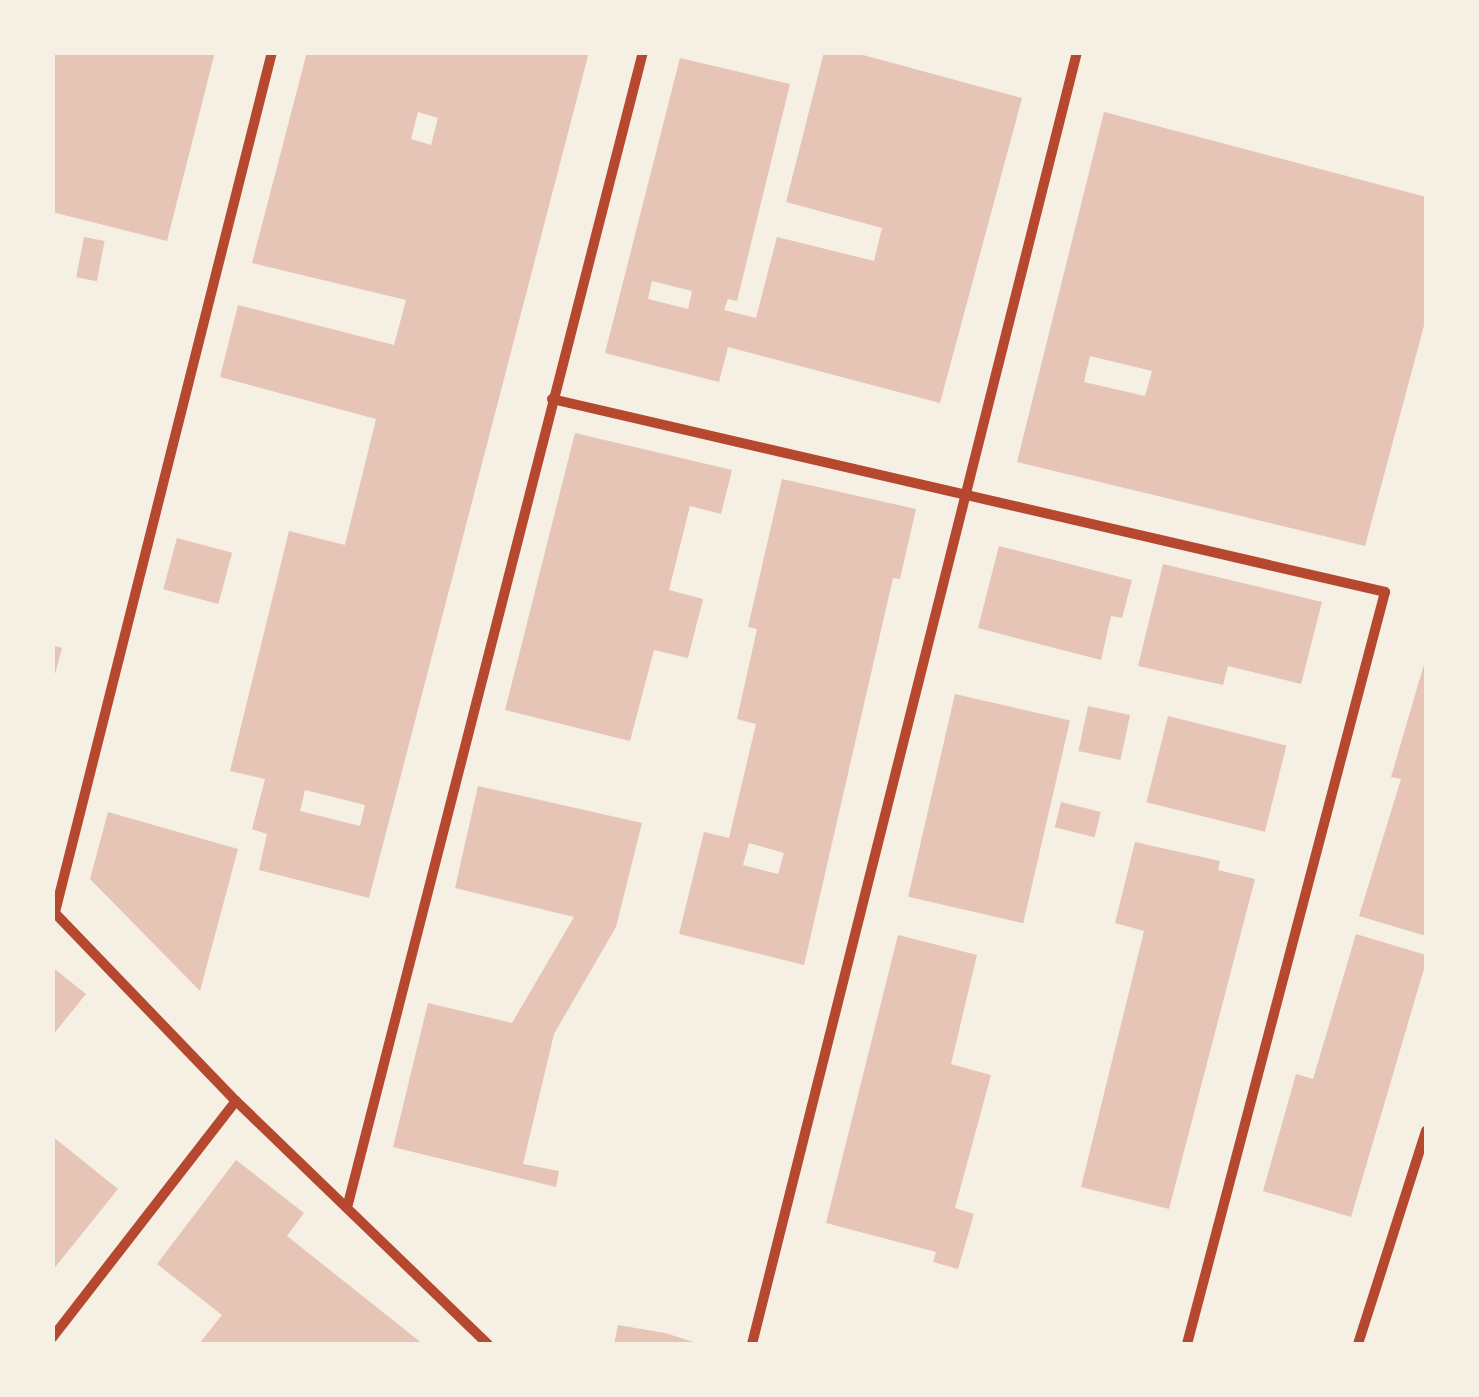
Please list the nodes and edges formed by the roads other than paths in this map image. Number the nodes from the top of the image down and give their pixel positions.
1 (272, 52) edge
2 (643, 52) edge
3 (1078, 52) edge
4 (552, 399) junction
5 (966, 498) junction
6 (54, 911) edge
7 (236, 1101) junction
8 (1426, 1131) edge
9 (348, 1204) junction
10 (52, 1338) edge
11 (488, 1344) edge
12 (752, 1344) edge
13 (1187, 1344) edge
14 (1358, 1344) edge

1 - 6 street
2 - 4 street
3 - 5 street
4 - 5 street
4 - 9 street
5 - 12 street
5 - 13 street
6 - 7 street
7 - 9 street
7 - 10 street
8 - 14 street
9 - 11 street

